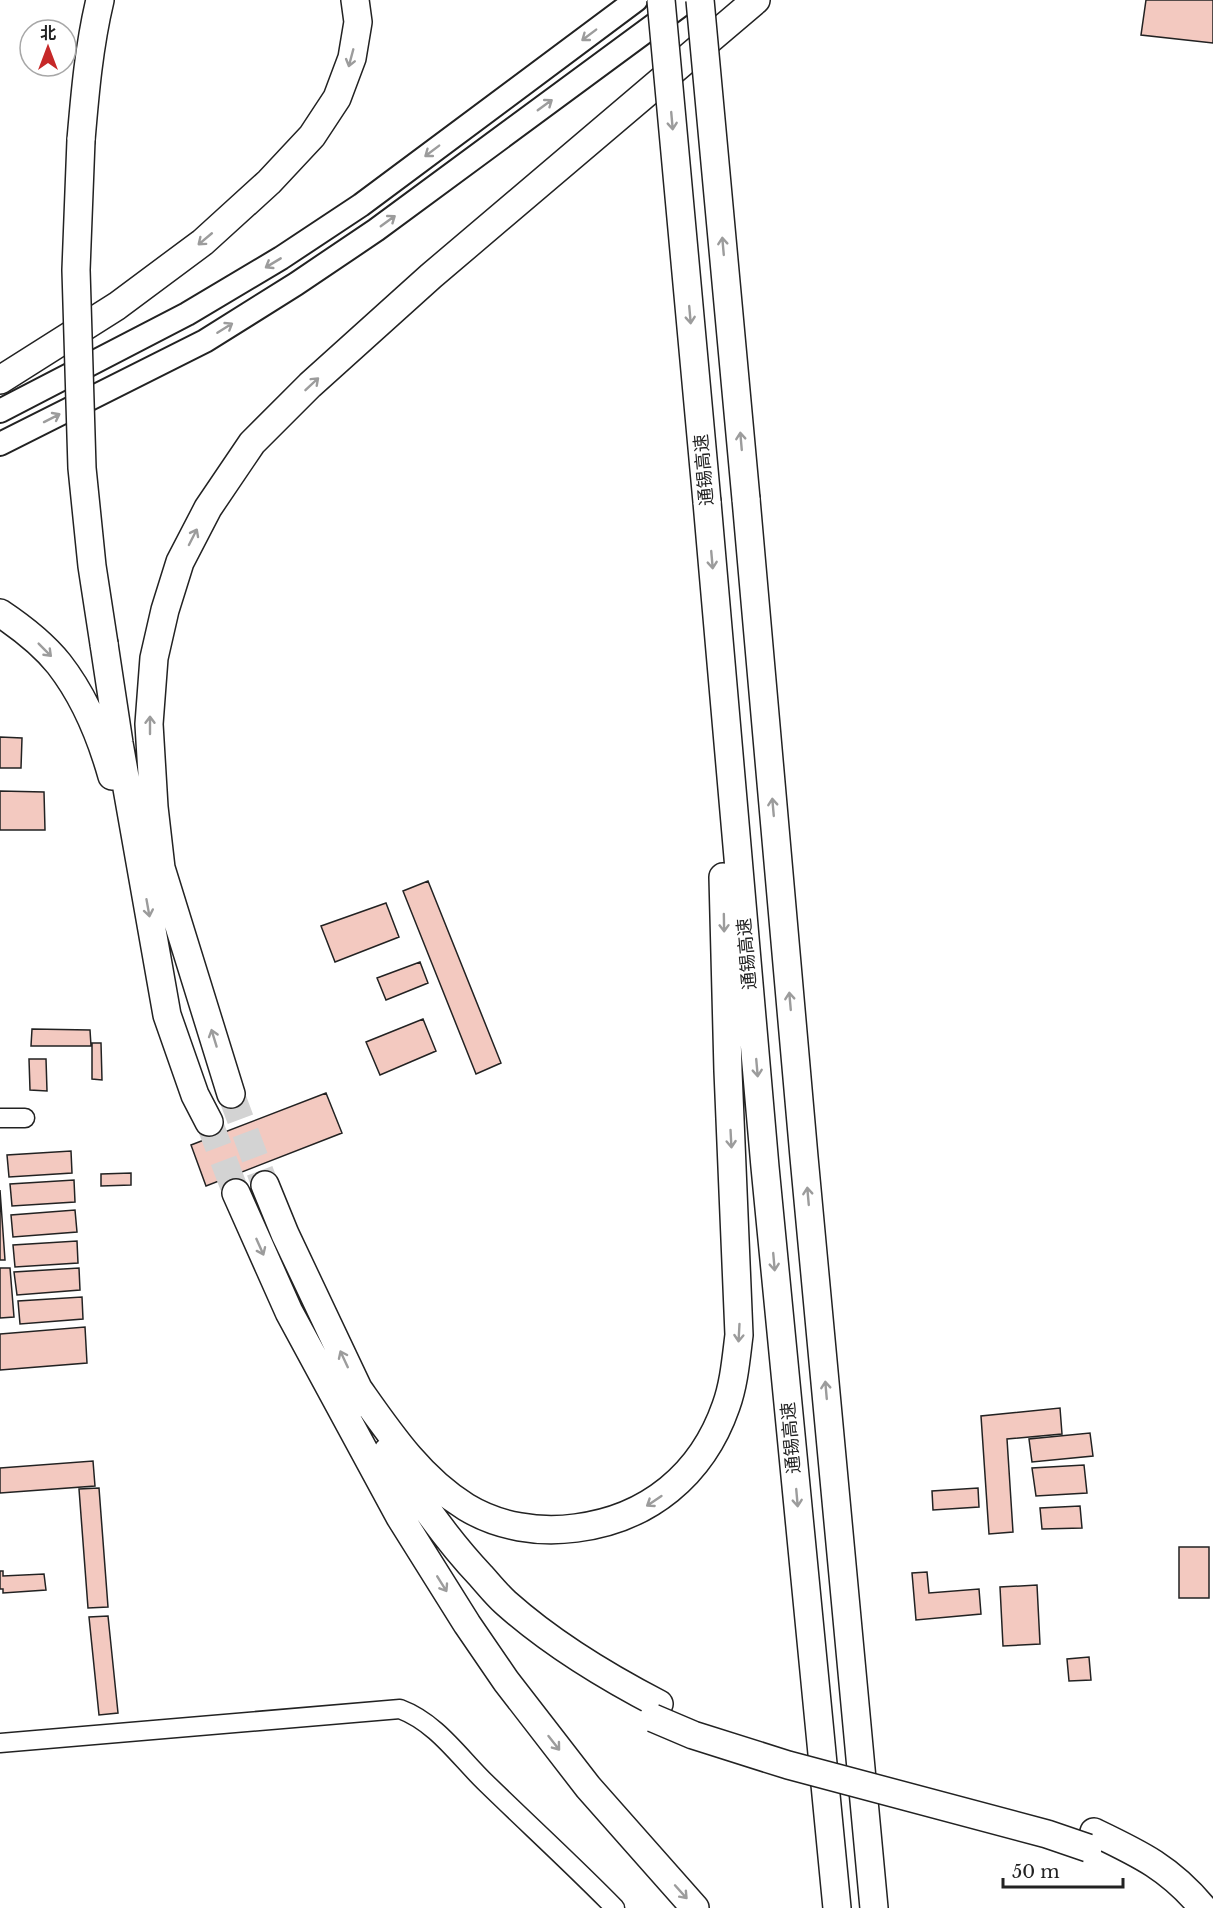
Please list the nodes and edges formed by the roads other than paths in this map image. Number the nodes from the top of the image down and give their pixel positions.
1 (100, 0) edge
2 (114, 0) edge
3 (355, 0) edge
4 (636, 0) edge
5 (661, 0) edge
6 (688, 0) edge
7 (700, 0) edge
8 (756, 0) edge
9 (88, 139) junction
10 (0, 380) edge
11 (0, 411) edge
12 (0, 444) edge
13 (0, 613) edge
14 (720, 654) junction
15 (152, 873) junction
16 (231, 1094) tunnel mouth
17 (0, 1118) edge
18 (25, 1118) dead end
19 (209, 1122) tunnel mouth
20 (265, 1185) tunnel mouth
21 (236, 1193) tunnel mouth
22 (357, 1387) junction
23 (343, 1411) junction
24 (829, 1426) junction
25 (656, 1711) junction
26 (0, 1743) edge
27 (1091, 1840) junction
28 (615, 1908) edge
29 (695, 1908) edge
30 (837, 1908) edge
31 (874, 1908) edge
32 (892, 1908) edge
33 (1186, 1908) edge
34 (1203, 1908) edge

1 - 9 highway
2 - 9 highway
3 -> 10 highway
4 -> 11 main road
5 -> 14 highway, 通锡高速, bridge
12 -> 6 main road
24 -> 7 highway, bridge
15 -> 8 highway
9 - 15 highway, bridge
13 -> 15 highway
14 -> 22 highway
14 -> 30 highway, 通锡高速
16 -> 15 highway
15 -> 19 highway
17 - 18 street
22 -> 20 highway
21 -> 23 highway
22 - 25 highway
23 - 25 highway
23 -> 29 highway
24 - 31 highway
24 - 32 highway
25 - 27 highway
26 - 28 street
27 - 33 highway
27 - 34 highway

